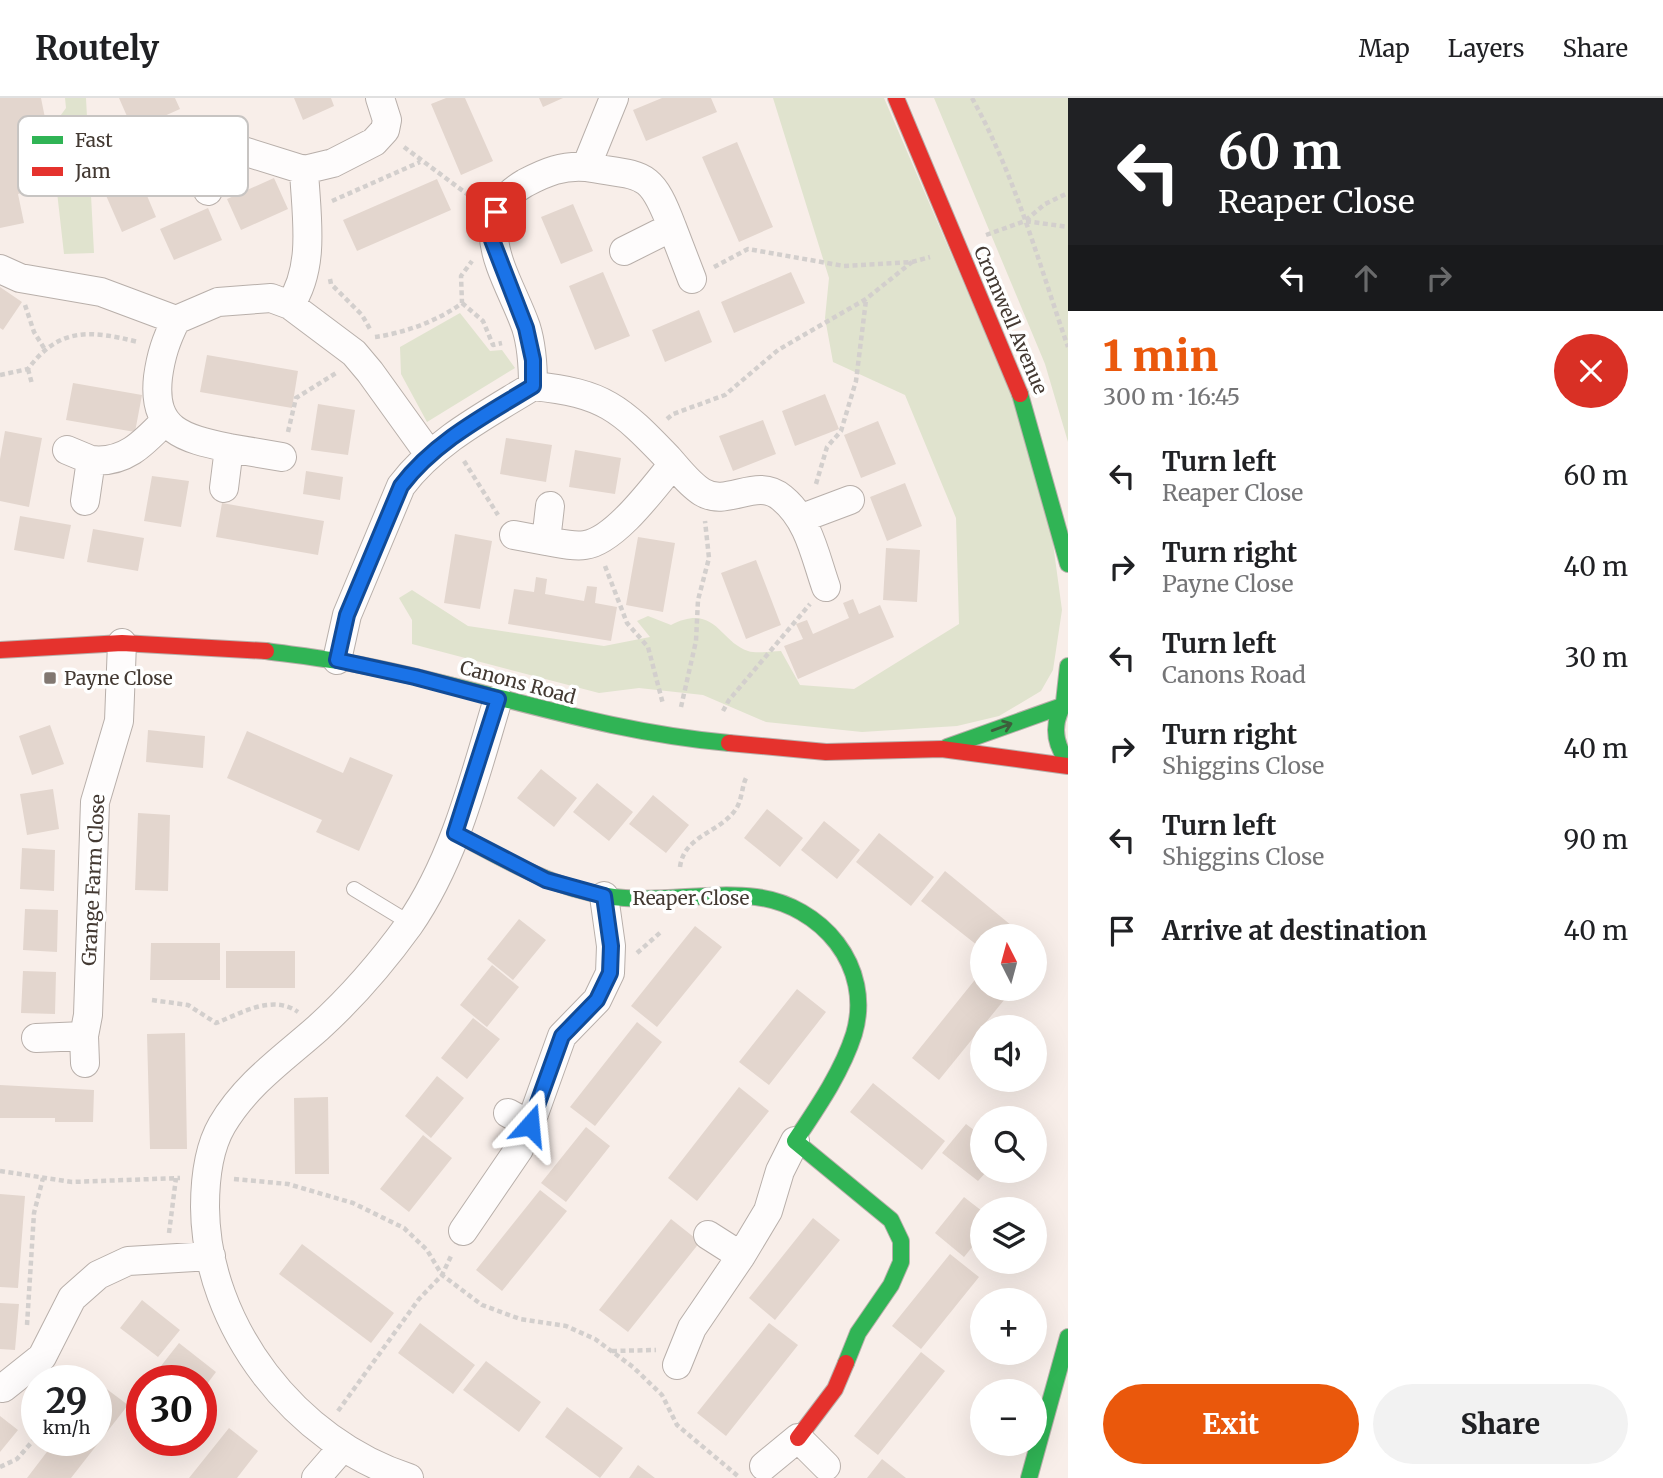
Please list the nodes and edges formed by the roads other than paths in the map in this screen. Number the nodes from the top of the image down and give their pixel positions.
1 (380, 98) edge
2 (614, 98) edge
3 (896, 98) edge
4 (248, 152) edge
5 (586, 167) junction
6 (304, 170) junction
7 (672, 227) junction
8 (624, 251) dead end
9 (10, 274) edge
10 (692, 279) road end
11 (290, 305) junction
12 (176, 320) junction
13 (533, 386) junction
14 (164, 421) junction
15 (229, 448) junction
16 (429, 454) junction
17 (282, 457) road end
18 (673, 464) junction
19 (224, 488) dead end
20 (850, 500) dead end
21 (85, 501) dead end
22 (550, 506) dead end
23 (802, 518) junction
24 (514, 535) road end
25 (546, 541) junction
26 (1068, 564) edge
27 (826, 587) road end
28 (122, 643) junction
29 (0, 650) edge
30 (337, 660) junction
31 (1068, 666) edge
32 (498, 699) junction
33 (1065, 702) edge
34 (942, 749) junction
35 (1068, 764) edge
36 (455, 833) junction
37 (354, 889) dead end
38 (604, 896) junction
39 (410, 923) junction
40 (36, 1038) dead end
41 (795, 1141) junction
42 (463, 1231) dead end
43 (708, 1235) dead end
44 (211, 1256) junction
45 (741, 1256) junction
46 (1068, 1337) edge
47 (680, 1357) road end
48 (3, 1388) dead end
49 (798, 1438) junction
50 (332, 1440) junction
51 (826, 1466) dead end
52 (752, 1472) edge
53 (316, 1478) edge
54 (409, 1478) edge
55 (1029, 1478) edge

1 - 6 street
2 - 5 street
3 - 26 street, Cromwell Avenue
4 - 6 street
5 - 7 street
5 - 13 street
6 - 11 street
7 - 8 street
7 - 10 street
9 - 12 street
11 - 12 street
11 - 16 street
12 - 14 street
13 - 16 street
13 - 18 street
14 - 15 street
14 - 21 street
15 - 17 street
15 - 19 street
16 - 30 street
18 - 23 street
18 - 25 street
20 - 23 street
22 - 25 street
23 - 27 street
24 - 25 street
28 - 29 street, Canons Road
28 - 30 street, Canons Road
28 - 40 street, Grange Farm Close
30 - 32 street, Canons Road
31 - 33 street
32 - 34 street, Canons Road
32 - 36 street
34 -> 33 street, Canons Road
33 - 35 street
34 - 35 street, Canons Road
36 - 38 street, Reaper Close
36 - 39 street
37 - 39 lane
38 - 41 street, Reaper Close
38 - 42 street, Reaper Close
39 - 44 street
41 - 45 street, Reaper Close
41 - 49 street
43 - 45 street
44 - 48 street
44 - 50 street
45 - 47 street, Reaper Close
46 - 55 street
49 - 51 street
49 - 52 street
50 - 53 street
50 - 54 street

